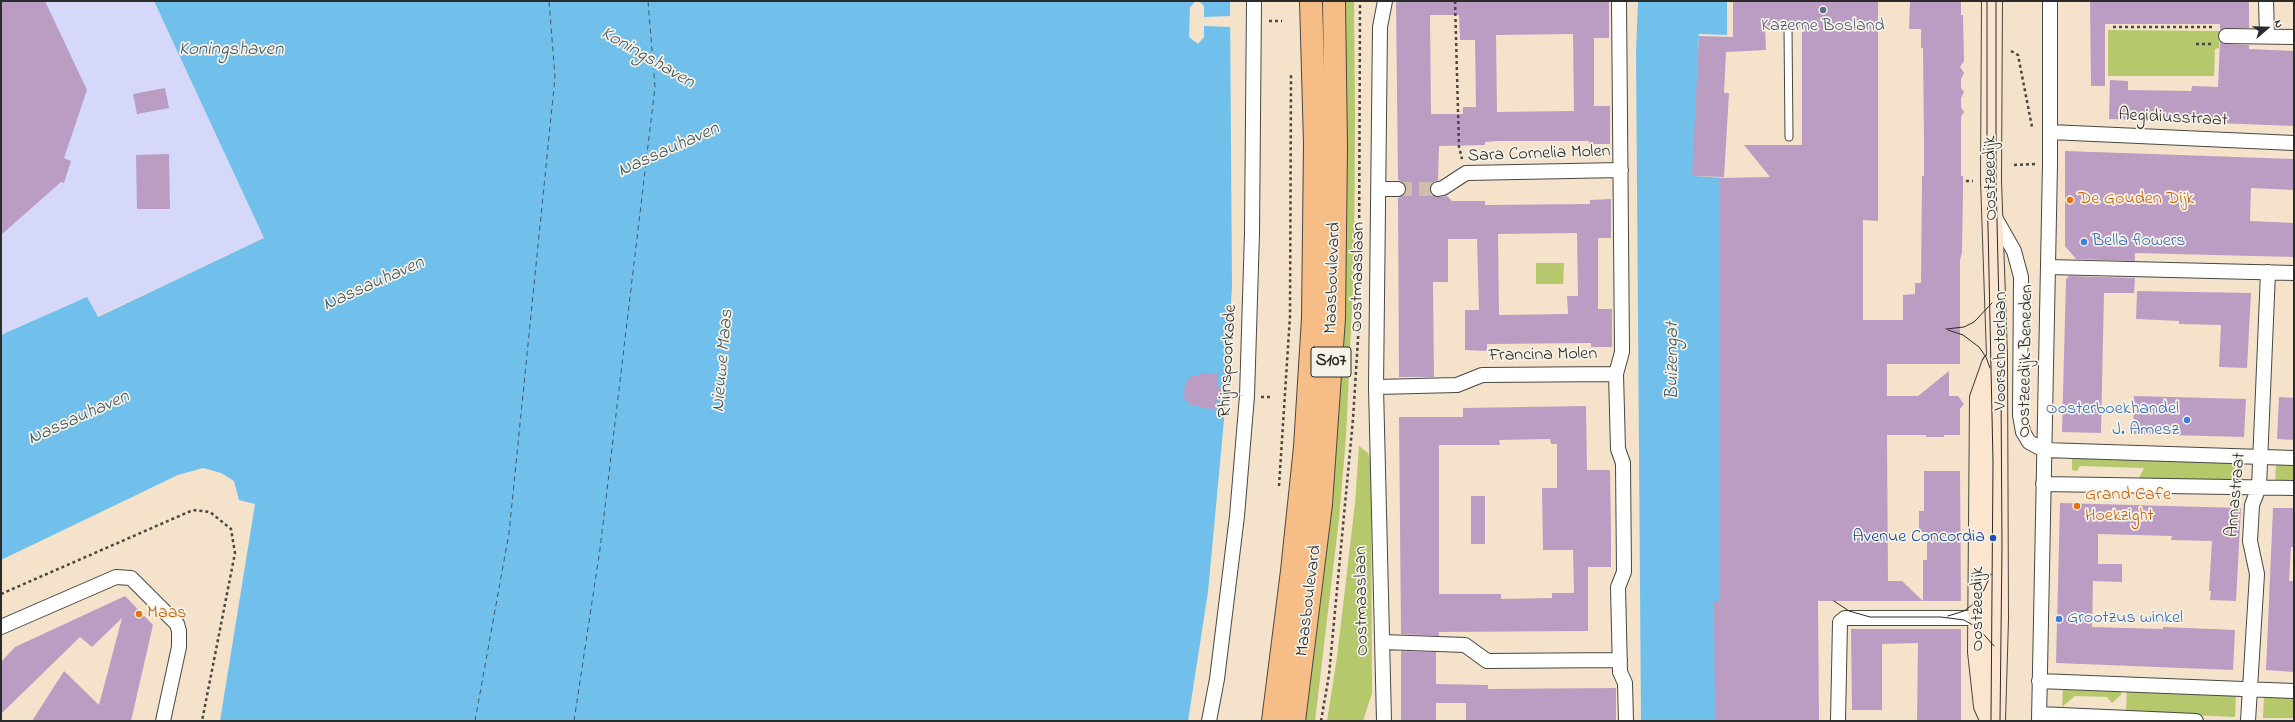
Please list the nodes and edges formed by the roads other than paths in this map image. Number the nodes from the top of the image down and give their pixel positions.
1 (1254, 1) edge
2 (1312, 1) edge
3 (1334, 1) edge
4 (1385, 1) edge
5 (1619, 1) edge
6 (1992, 1) edge
7 (2050, 1) edge
8 (2266, 1) edge
9 (1788, 27) dead end
10 (2223, 31) road end
11 (2267, 36) junction
12 (2294, 37) edge
13 (2050, 132) junction
14 (1789, 137) dead end
15 (2294, 143) edge
16 (1621, 170) junction
17 (1379, 189) junction
18 (1398, 189) tunnel mouth
19 (1438, 189) tunnel mouth
20 (1993, 214) junction
21 (2048, 266) junction
22 (2268, 272) junction
23 (2294, 273) edge
24 (1997, 356) junction
25 (1616, 374) junction
26 (1376, 387) junction
27 (2044, 450) junction
28 (2260, 457) junction
29 (2294, 458) edge
30 (2043, 484) junction
31 (2259, 486) junction
32 (2294, 488) edge
33 (1978, 618) junction
34 (1998, 618) junction
35 (1, 627) edge
36 (1383, 642) junction
37 (1620, 660) junction
38 (2039, 681) junction
39 (2249, 689) junction
40 (2294, 691) edge
41 (2039, 718) edge
42 (163, 721) edge
43 (1209, 721) edge
44 (1273, 721) edge
45 (1294, 721) edge
46 (1384, 721) edge
47 (1626, 721) edge
48 (1838, 721) edge
49 (1990, 721) edge
50 (1995, 721) edge
51 (2196, 721) edge
52 (2248, 721) edge

1 - 43 street, Rhijnspoorkade
2 - 44 main road, Maasboulevard / S107
3 - 45 main road, Maasboulevard / S107
4 - 17 street, Oostmaaslaan
5 - 16 street
6 - 20 street, Oostzeedijk
7 - 13 street, Oostzeedijk Beneden
8 - 11 street
9 - 14 lane
10 - 11 street
11 - 12 street
13 - 15 street, Aegidiusstraat
13 - 21 street, Oostzeedijk Beneden
16 - 19 street, Sara Cornelia Molen
16 - 25 street
17 - 18 street
17 - 26 street, Oostmaaslaan
20 - 24 street, Oostzeedijk
20 - 27 street, Voorschoterlaan
21 - 22 street
21 - 27 street, Oostzeedijk Beneden
22 - 23 street
22 - 28 street, Annastraat
24 - 33 street, Oostzeedijk
24 - 34 street, Oostzeedijk
25 - 26 street, Francina Molen
25 - 37 street
26 - 36 street, Oostmaaslaan
27 - 28 street, Voorschoterlaan
27 - 30 street, Oostzeedijk Beneden
28 - 29 street, Voorschoterlaan
28 - 31 street, Annastraat
30 - 31 street
30 - 38 street, Oostzeedijk Beneden
31 - 32 street
31 - 39 street, Annastraat
33 - 34 street
33 - 48 street
33 - 49 street, Oostzeedijk
34 - 50 street, Oostzeedijk
35 - 42 street
36 - 37 street
36 - 46 street, Oostmaaslaan
37 - 47 street
38 - 39 street
38 - 41 street, Oostzeedijk Beneden
39 - 40 street
39 - 52 street, Annastraat
41 - 51 street

